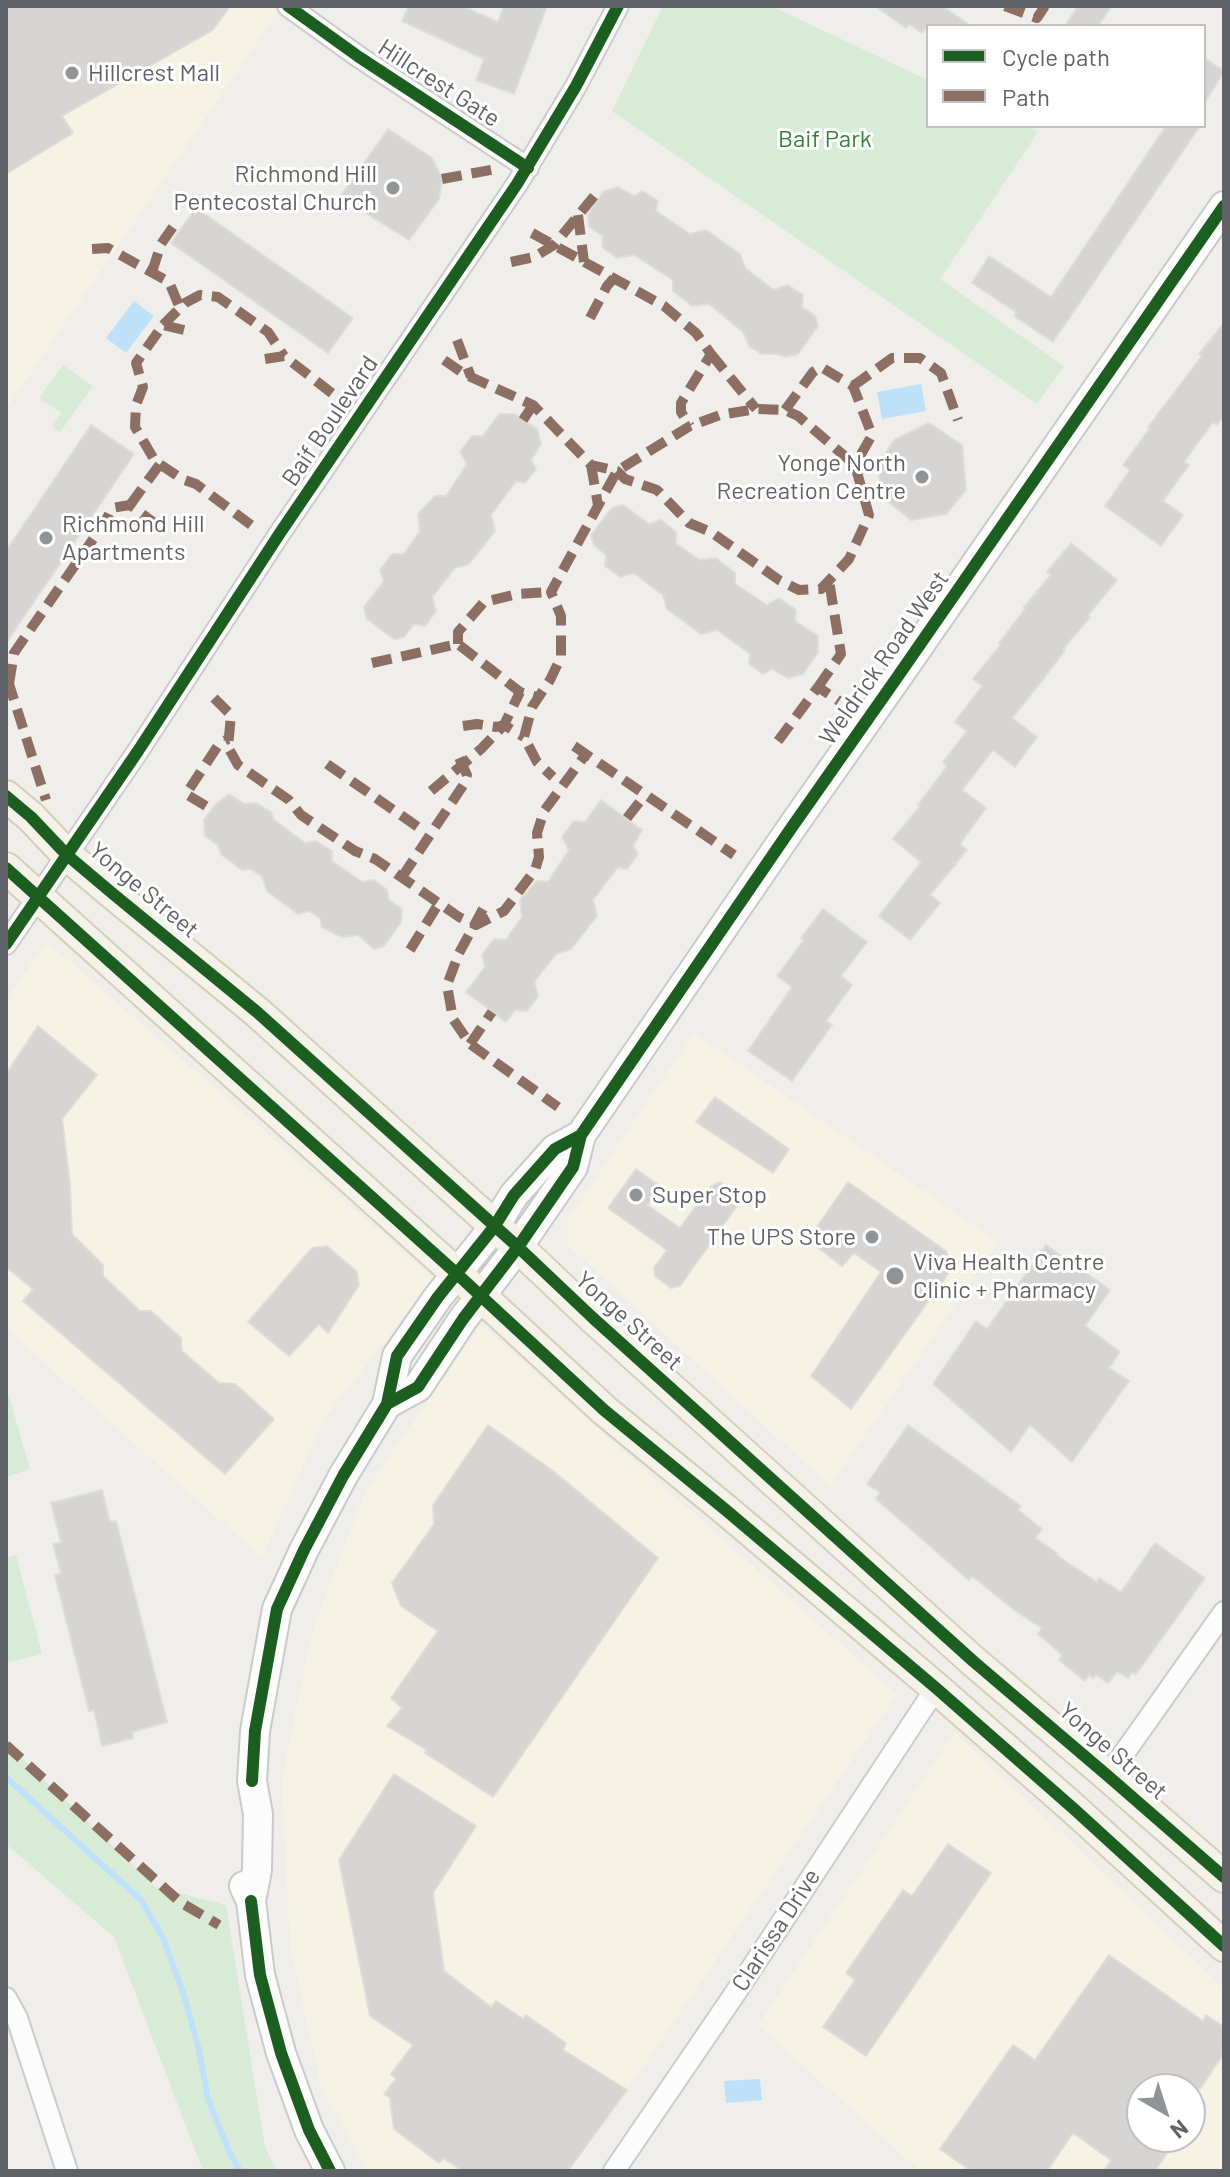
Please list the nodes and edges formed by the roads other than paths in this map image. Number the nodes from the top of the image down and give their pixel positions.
1 (288, 6) edge
2 (618, 6) edge
3 (528, 168) junction
4 (1224, 206) edge
5 (6, 796) edge
6 (67, 855) junction
7 (6, 868) edge
8 (38, 897) junction
9 (6, 944) edge
10 (581, 1135) junction
11 (494, 1227) junction
12 (518, 1247) junction
13 (456, 1273) junction
14 (480, 1295) junction
15 (387, 1404) junction
16 (1224, 1612) edge
17 (936, 1688) junction
18 (1108, 1776) junction
19 (1224, 1877) edge
20 (1224, 1946) edge
21 (6, 1998) edge
22 (67, 2171) edge
23 (330, 2171) edge
24 (614, 2171) edge

1 - 3 street, Hillcrest Gate
2 - 3 street, Baif Boulevard
3 - 6 street, Baif Boulevard
4 - 10 street, Weldrick Road West
5 - 6 main road, Yonge Street
6 - 8 street, Baif Boulevard
6 - 11 main road, Yonge Street
7 - 8 main road
8 - 9 street, Baif Boulevard
8 - 13 main road
10 - 11 street, Weldrick Road West
10 - 12 street, Weldrick Road West
11 - 12 main road, Yonge Street
11 - 13 street, Weldrick Road West
12 - 14 street, Weldrick Road West
12 - 18 main road, Yonge Street
13 - 14 main road
13 - 15 street, Weldrick Road West
14 - 15 street, Weldrick Road West
14 - 17 main road
15 - 23 street
16 - 18 street
17 - 20 main road
17 - 24 street, Clarissa Drive
18 - 19 main road, Yonge Street
21 - 22 street

